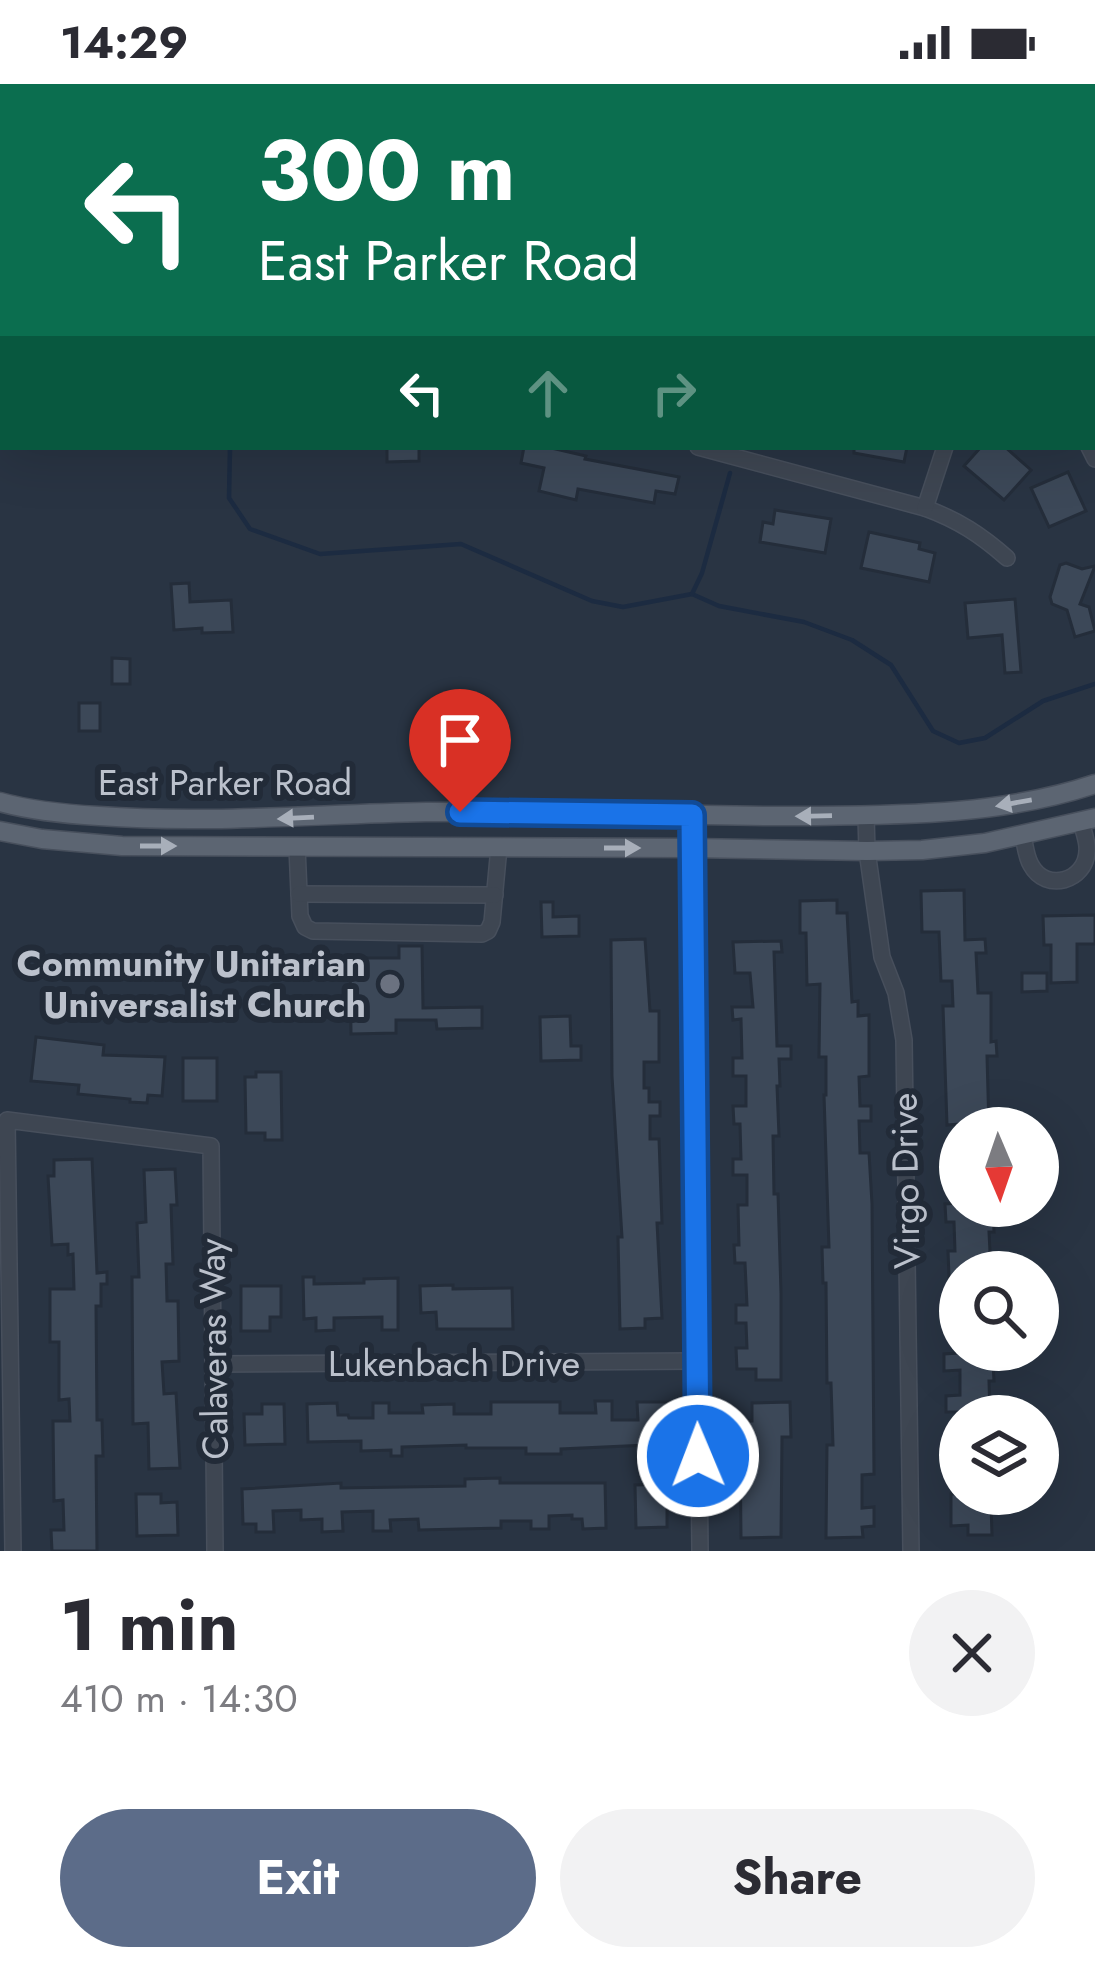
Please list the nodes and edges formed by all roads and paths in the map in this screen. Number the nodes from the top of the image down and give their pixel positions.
1 (709, 450) edge
2 (944, 450) edge
3 (925, 508) junction
4 (1007, 558) dead end
5 (1095, 784) edge
6 (1072, 792) junction
7 (0, 802) edge
8 (22, 808) junction
9 (423, 812) junction
10 (497, 812) junction
11 (580, 813) junction
12 (692, 815) junction
13 (866, 816) junction
14 (112, 817) junction
15 (256, 819) junction
16 (1088, 820) edge
17 (9, 833) edge
18 (1023, 836) junction
19 (110, 845) junction
20 (258, 847) junction
21 (297, 847) junction
22 (421, 847) junction
23 (497, 847) junction
24 (578, 848) junction
25 (693, 848) junction
26 (867, 851) junction
27 (299, 894) junction
28 (495, 896) junction
29 (696, 1361) junction
30 (213, 1364) junction
31 (13, 1551) edge
32 (215, 1551) edge
33 (700, 1551) edge
34 (911, 1551) edge

1 - 3 street
2 - 3 street
3 - 4 street
5 - 6 main road, East Parker Road
6 -> 13 main road, East Parker Road
6 - 16 main road
7 - 8 main road, East Parker Road
8 - 14 main road, East Parker Road
8 - 17 main road
9 - 10 main road, East Parker Road
9 -> 15 main road, East Parker Road
9 - 22 main road
10 - 11 main road, East Parker Road
10 - 23 main road
11 - 12 main road, East Parker Road
11 - 24 main road
13 -> 12 main road, East Parker Road
12 - 25 street
13 - 26 street, Virgo Drive
14 - 15 main road, East Parker Road
14 - 19 main road
15 - 20 main road
16 - 18 main road, East Parker Road
16 - 18 street
17 - 19 main road, East Parker Road
18 - 26 main road, East Parker Road
19 -> 20 main road, East Parker Road
20 - 21 main road, East Parker Road
21 - 22 main road, East Parker Road
21 - 27 street
22 - 23 main road, East Parker Road
23 - 24 main road, East Parker Road
23 - 28 street
24 -> 25 main road, East Parker Road
25 - 26 main road, East Parker Road
25 - 29 street
26 - 34 street, Virgo Drive
27 - 28 street
27 - 28 street
29 - 30 street, Lukenbach Drive
29 - 33 street
30 - 31 street, Calaveras Way
30 - 32 street, Calaveras Way

